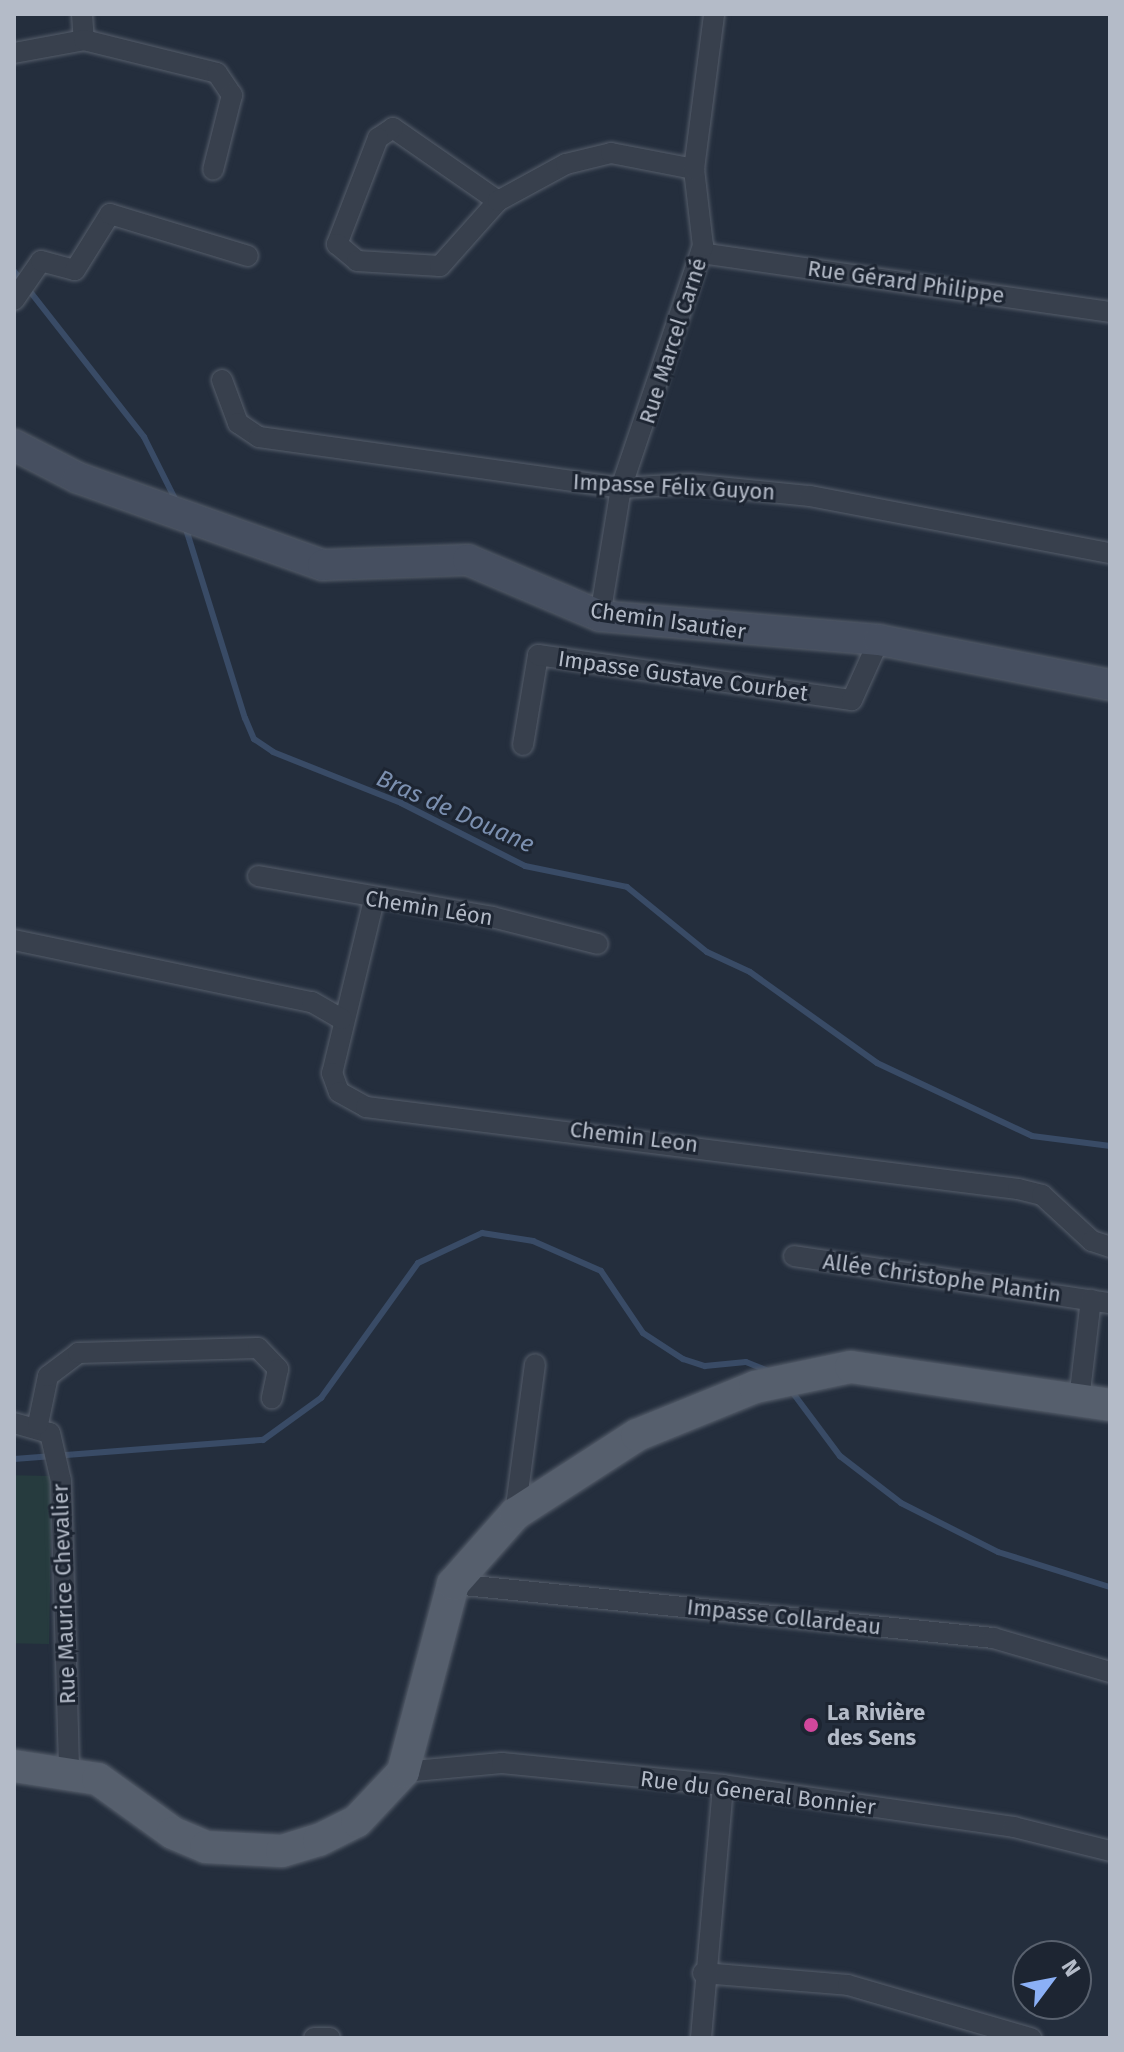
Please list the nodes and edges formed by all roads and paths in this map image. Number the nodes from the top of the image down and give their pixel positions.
1 (82, 14) edge
2 (714, 14) edge
3 (84, 40) junction
4 (14, 53) edge
5 (694, 169) junction
6 (213, 170) dead end
7 (498, 201) junction
8 (701, 253) junction
9 (248, 256) dead end
10 (20, 290) edge
11 (1110, 312) edge
12 (222, 380) dead end
13 (14, 445) edge
14 (621, 488) junction
15 (1110, 553) edge
16 (600, 616) junction
17 (879, 640) junction
18 (1110, 685) edge
19 (523, 745) dead end
20 (258, 876) dead end
21 (374, 900) junction
22 (14, 940) edge
23 (598, 944) dead end
24 (341, 1019) junction
25 (1110, 1247) edge
26 (794, 1256) dead end
27 (1100, 1301) edge
28 (535, 1364) dead end
29 (272, 1398) dead end
30 (1094, 1402) edge
31 (14, 1423) edge
32 (38, 1424) junction
33 (515, 1514) junction
34 (453, 1584) junction
35 (1110, 1672) edge
36 (14, 1766) edge
37 (69, 1771) junction
38 (403, 1772) junction
39 (723, 1785) junction
40 (1110, 1851) edge
41 (703, 1973) junction
42 (314, 2038) edge
43 (330, 2038) edge
44 (701, 2038) edge
45 (1031, 2038) edge

1 - 3 street
2 - 5 street, Rue Marcel Carné
3 - 4 street
3 - 6 street
5 - 7 street
5 - 8 street, Rue Marcel Carné
7 - 7 street
8 - 11 street, Rue Gérard Philippe
8 - 14 street, Rue Marcel Carné
9 - 10 street
12 - 14 street, Impasse Félix Guyon
13 - 16 main road, Chemin Isautier
14 - 15 street, Impasse Félix Guyon
14 - 16 street, Rue Marcel Carné
16 - 17 main road, Chemin Isautier
17 - 18 main road, Chemin Isautier
17 - 19 street, Impasse Gustave Courbet
20 - 21 street, Chemin Léon
21 - 23 street, Chemin Léon
21 - 24 street, Chemin Leon
22 - 24 street
24 - 25 street, Chemin Leon
26 - 27 street, Allée Christophe Plantin
27 - 30 street, Allée Christophe Plantin
28 - 33 street
29 - 32 street
30 - 33 main road
31 - 32 street
32 - 37 street, Rue Maurice Chevalier
33 - 34 main road
34 - 35 street, Impasse Collardeau
34 - 38 main road
36 - 37 main road
37 - 38 main road
38 - 39 street, Rue du General Bonnier
39 - 40 street, Rue du General Bonnier
39 - 41 street
41 - 44 street
41 - 45 street
42 - 43 street

